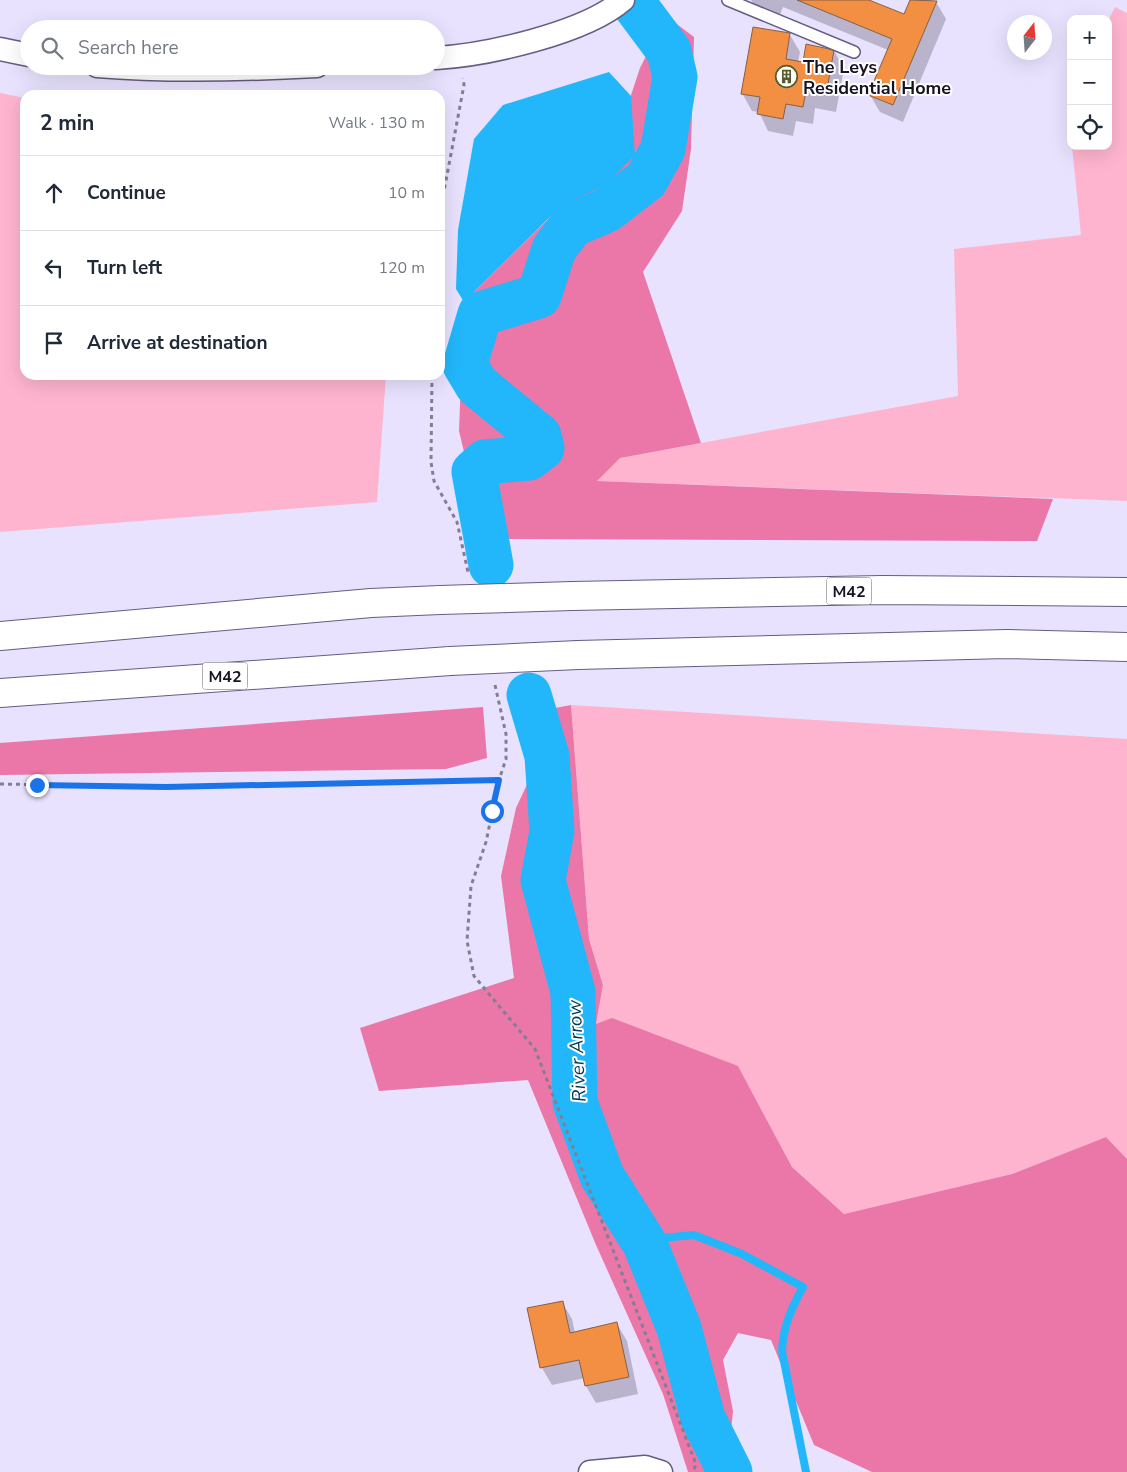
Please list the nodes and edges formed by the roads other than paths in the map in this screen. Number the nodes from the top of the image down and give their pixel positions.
1 (728, 0) edge
2 (619, 4) edge
3 (0, 49) edge
4 (20, 52) edge
5 (854, 52) dead end
6 (447, 57) edge
7 (1127, 592) edge
8 (0, 636) edge
9 (1127, 647) edge
10 (0, 693) edge
11 (590, 1472) edge
12 (661, 1472) edge

1 - 5 lane
2 - 6 street
3 - 4 street
7 - 8 highway, M42, bridge
9 - 10 highway, M42, bridge
11 - 12 street

